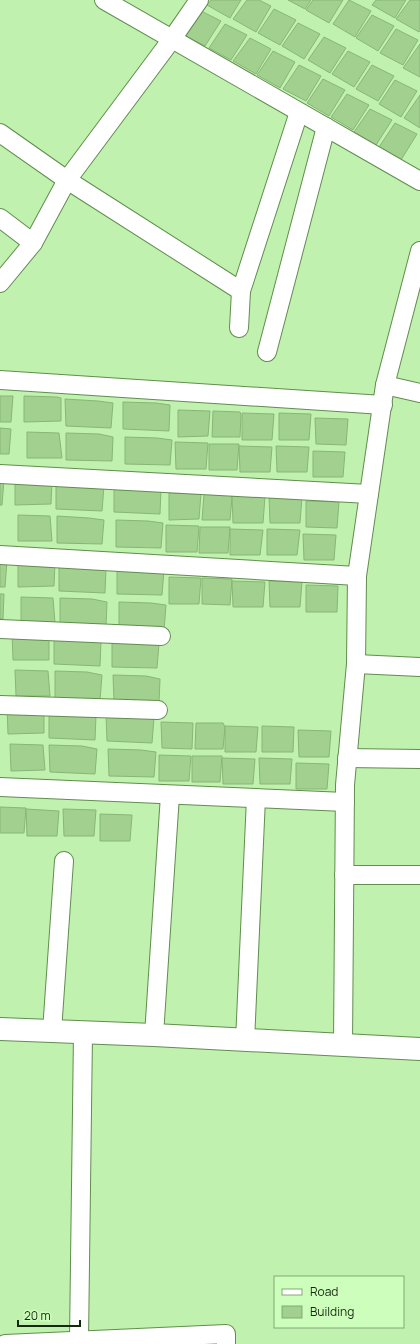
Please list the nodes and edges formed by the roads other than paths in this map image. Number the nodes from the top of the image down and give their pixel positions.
1 (104, 0) edge
2 (199, 0) edge
3 (172, 39) junction
4 (299, 112) junction
5 (326, 127) junction
6 (0, 132) edge
7 (66, 180) junction
8 (420, 181) edge
9 (0, 218) edge
10 (33, 243) junction
11 (420, 251) edge
12 (0, 283) edge
13 (241, 291) junction
14 (240, 328) dead end
15 (267, 352) dead end
16 (0, 380) edge
17 (385, 385) junction
18 (420, 393) edge
19 (383, 405) junction
20 (0, 474) edge
21 (369, 494) junction
22 (0, 555) edge
23 (357, 576) junction
24 (0, 629) edge
25 (161, 636) dead end
26 (356, 664) junction
27 (420, 667) edge
28 (0, 705) edge
29 (158, 710) dead end
30 (347, 758) junction
31 (420, 759) edge
32 (0, 787) edge
33 (170, 795) junction
34 (256, 798) junction
35 (345, 802) junction
36 (64, 861) dead end
37 (344, 875) junction
38 (420, 875) edge
39 (0, 1029) edge
40 (52, 1031) junction
41 (83, 1033) junction
42 (154, 1036) junction
43 (245, 1041) junction
44 (344, 1045) junction
45 (420, 1050) edge
46 (79, 1340) junction
47 (5, 1344) edge
48 (226, 1344) edge

1 - 3 street
2 - 3 street
3 - 4 street
3 - 7 street
4 - 5 street
4 - 13 street
5 - 8 street
5 - 15 street
6 - 7 street
7 - 10 street
7 - 13 street
9 - 10 street
10 - 12 street
11 - 17 street
13 - 14 street
16 - 19 street
17 - 18 street
17 - 19 street
19 - 21 street
20 - 21 street
21 - 23 street
22 - 23 street
23 - 26 street
24 - 25 street
26 - 27 street
26 - 30 street
28 - 29 street
30 - 31 street
30 - 35 street
32 - 33 street
33 - 34 street
33 - 42 street
34 - 35 street
34 - 43 street
35 - 37 street
36 - 40 street
37 - 38 street
37 - 44 street
39 - 40 street
40 - 41 street
41 - 42 street
41 - 46 street
42 - 43 street
43 - 44 street
44 - 45 street
46 - 47 street
46 - 48 street

